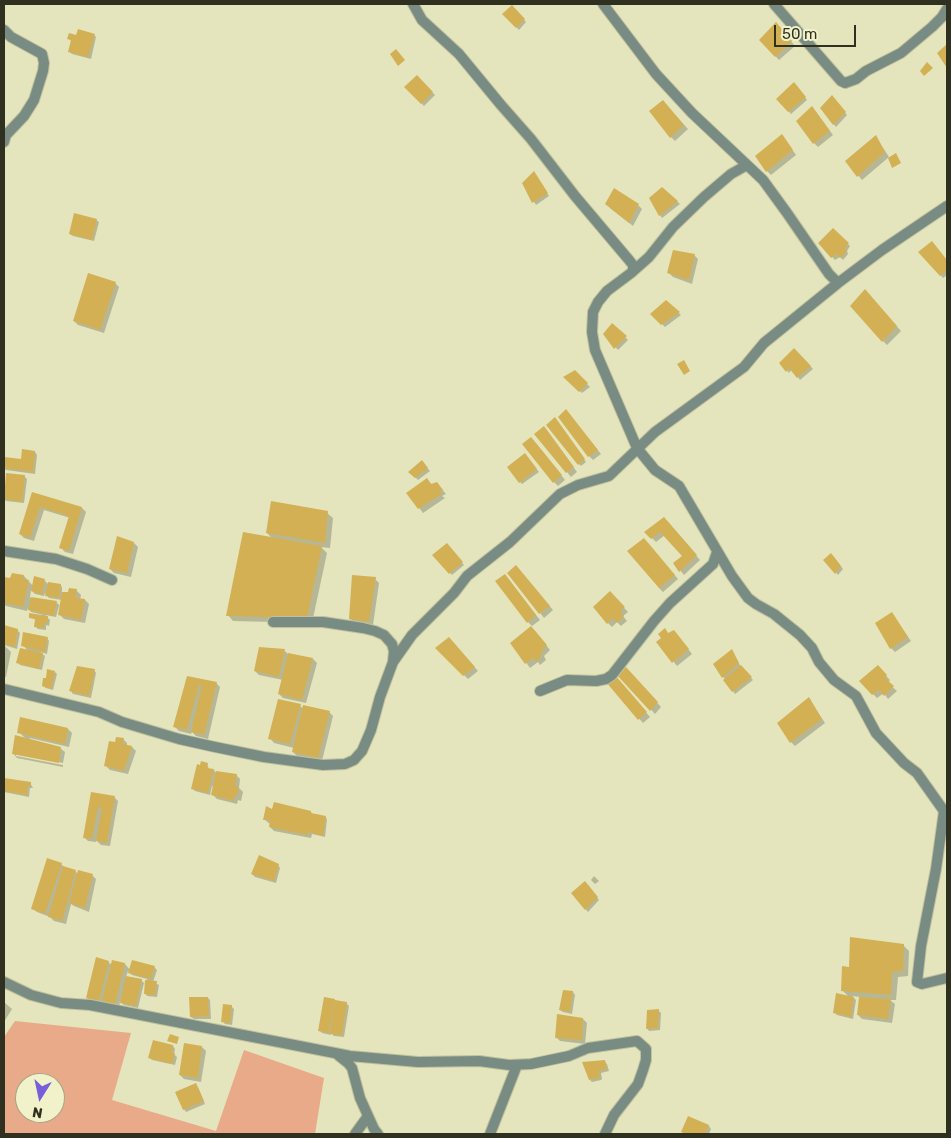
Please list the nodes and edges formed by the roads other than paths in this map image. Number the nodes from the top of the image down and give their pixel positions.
1 (413, 4) edge
2 (603, 4) edge
3 (774, 4) edge
4 (947, 8) edge
5 (4, 30) edge
6 (4, 142) edge
7 (747, 165) junction
8 (947, 206) edge
9 (633, 270) junction
10 (838, 283) junction
11 (637, 448) junction
12 (4, 551) edge
13 (718, 552) junction
14 (112, 580) dead end
15 (273, 622) dead end
16 (393, 662) junction
17 (4, 689) edge
18 (540, 691) dead end
19 (946, 813) edge
20 (947, 978) edge
21 (4, 982) edge
22 (335, 1053) junction
23 (517, 1065) junction
24 (368, 1116) junction
25 (355, 1134) edge
26 (378, 1134) edge
27 (490, 1134) edge
28 (605, 1134) edge

1 - 9 street
2 - 7 street
3 - 4 street
5 - 6 street
7 - 9 street
7 - 10 street
8 - 10 street
9 - 11 street
10 - 11 street
11 - 13 street
11 - 16 street
12 - 14 street
13 - 18 street
13 - 19 street
15 - 16 street
16 - 17 street
19 - 20 street
21 - 22 street
22 - 23 street
22 - 24 street
23 - 27 street
23 - 28 street
24 - 25 street
24 - 26 street

